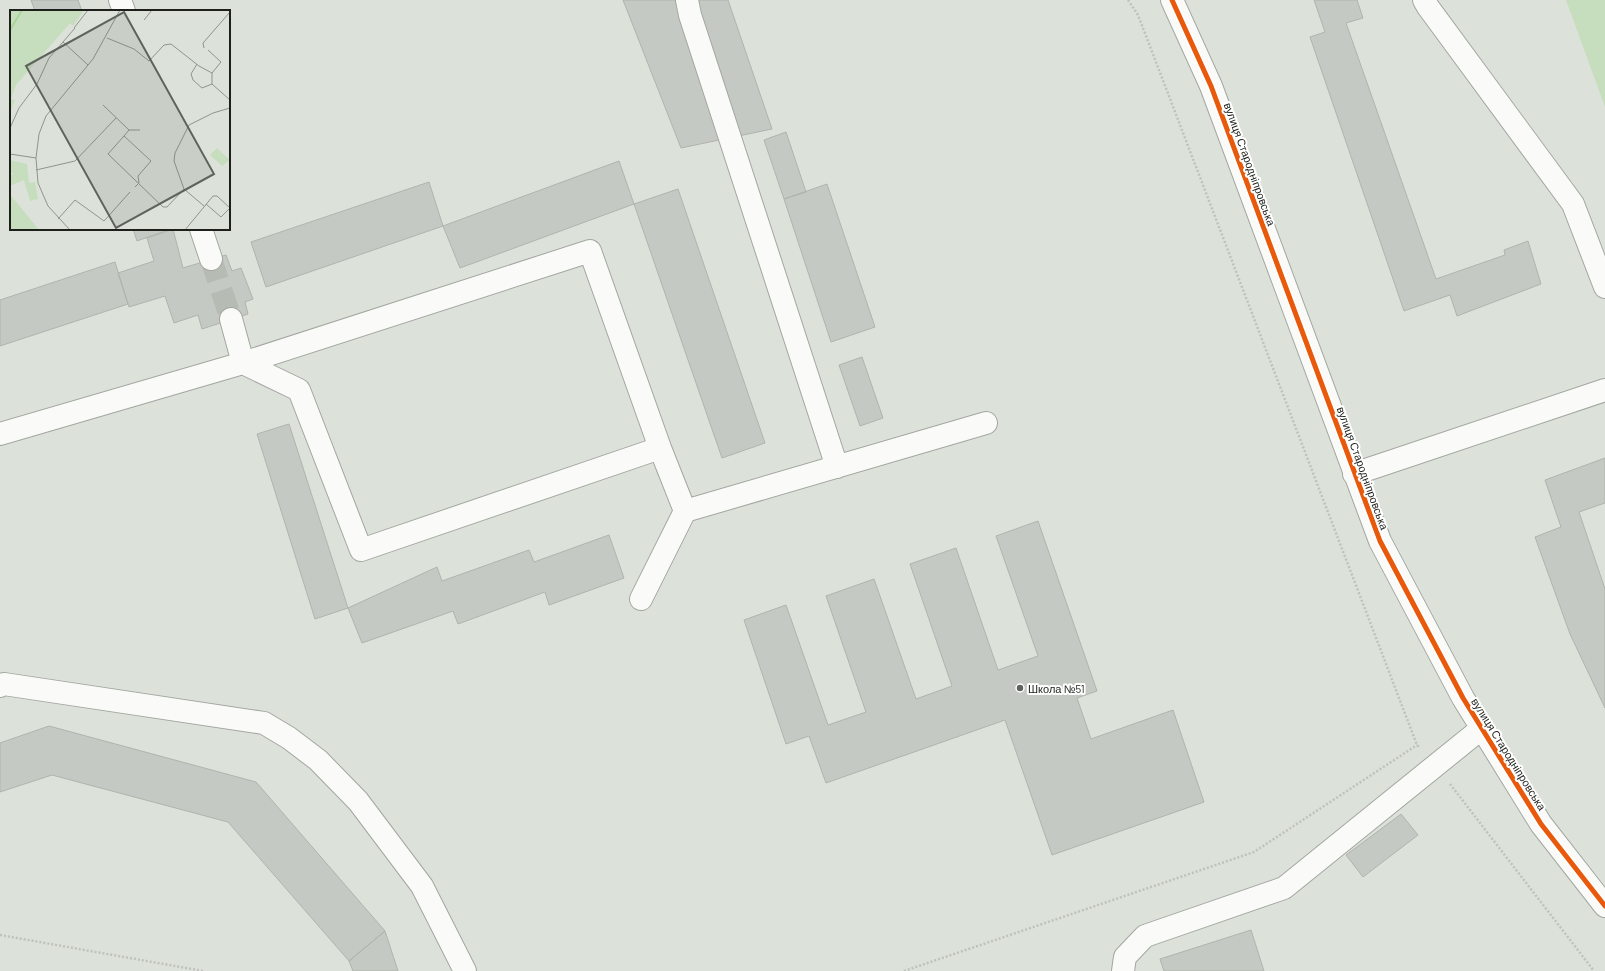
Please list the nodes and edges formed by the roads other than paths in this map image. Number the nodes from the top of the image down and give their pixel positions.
1 (120, 0) edge
2 (687, 0) edge
3 (1172, 0) edge
4 (1424, 0) edge
5 (124, 10) edge
6 (200, 230) edge
7 (211, 259) tunnel mouth
8 (1605, 287) edge
9 (231, 319) tunnel mouth
10 (243, 363) junction
11 (1605, 390) edge
12 (986, 423) dead end
13 (0, 434) edge
14 (660, 448) junction
15 (837, 467) junction
16 (1354, 474) junction
17 (685, 511) junction
18 (641, 599) dead end
19 (1, 680) edge
20 (1482, 728) junction
21 (1605, 906) edge
22 (464, 971) edge
23 (1123, 971) edge

1 - 5 street
2 - 15 street
3 - 16 street, вулиця Стародніпровська
4 - 8 street
6 - 7 street
9 - 10 street
10 - 13 street
10 - 14 street
10 - 14 street
11 - 16 street
12 - 15 street
14 - 17 street
15 - 17 street
16 - 20 street, вулиця Стародніпровська
17 - 18 street
19 - 22 street
20 - 21 street, вулиця Стародніпровська
20 - 23 street

